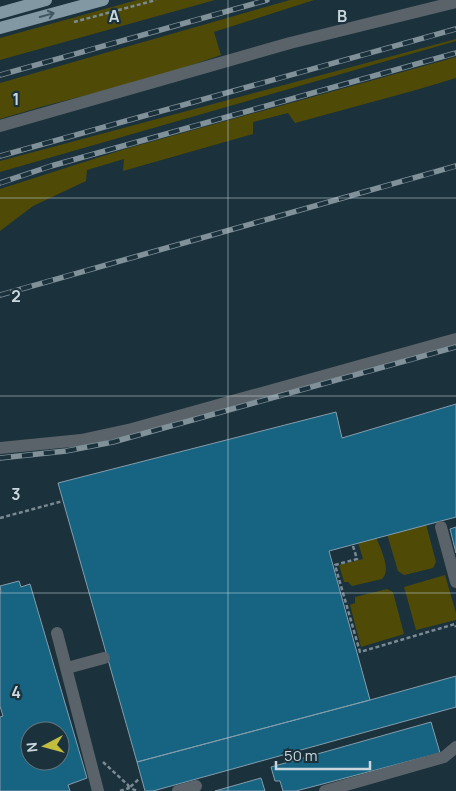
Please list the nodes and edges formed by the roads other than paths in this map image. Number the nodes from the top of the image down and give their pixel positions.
1 (46, 0) edge
2 (103, 0) edge
3 (456, 2) edge
4 (6, 8) edge
5 (0, 28) edge
6 (0, 126) edge
7 (456, 339) edge
8 (0, 448) edge
9 (441, 527) dead end
10 (456, 582) edge
11 (57, 633) dead end
12 (104, 658) dead end
13 (67, 668) junction
14 (456, 747) edge
15 (196, 786) dead end
16 (98, 791) edge
17 (178, 791) edge
18 (325, 791) edge

1 - 4 main road
5 -> 2 main road
3 - 6 lane
7 - 8 lane
9 - 10 lane
11 - 13 lane
12 - 13 lane
13 - 16 lane
14 - 18 lane
15 - 17 lane

